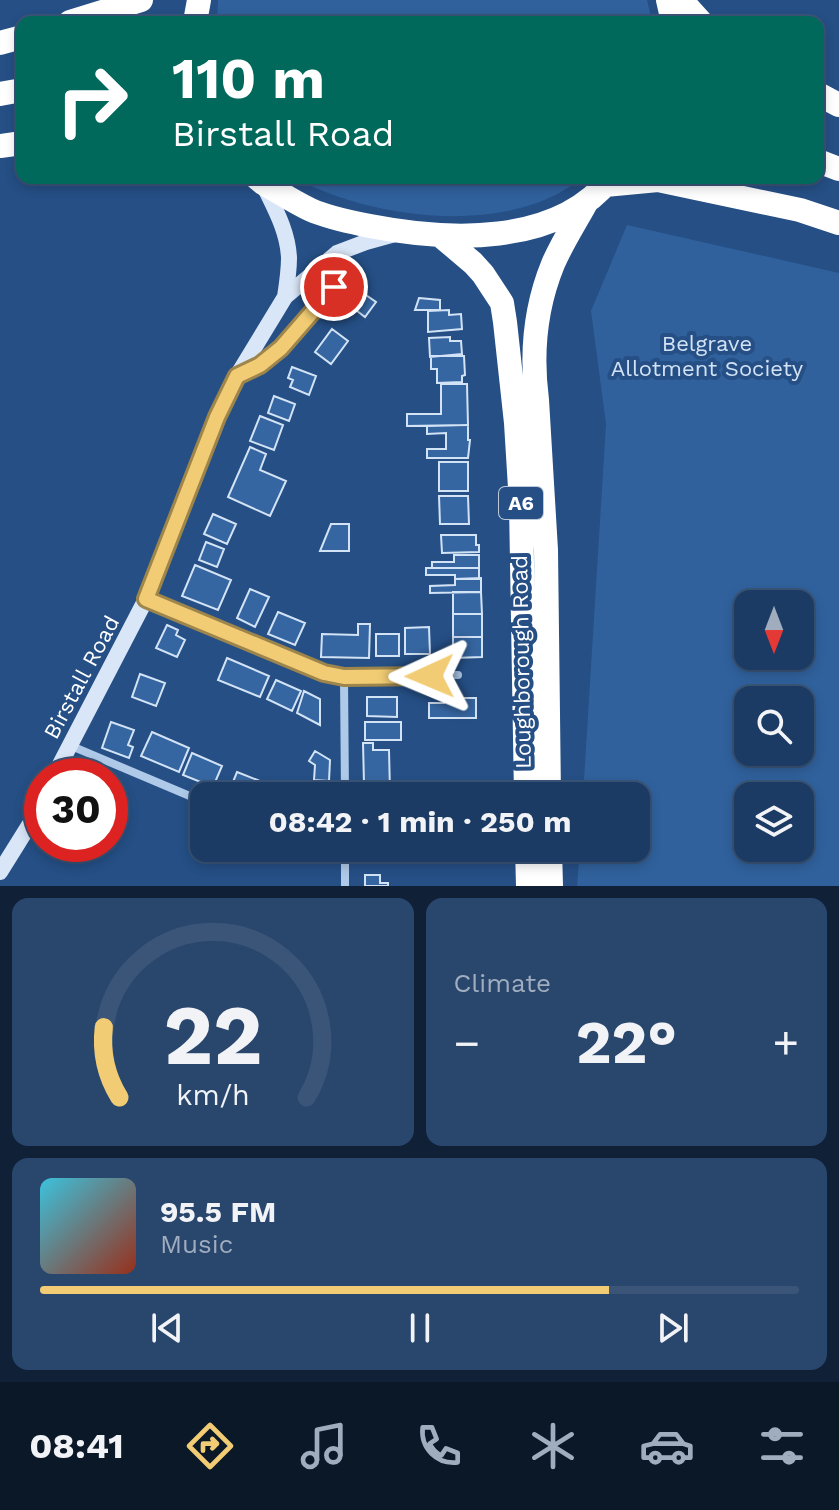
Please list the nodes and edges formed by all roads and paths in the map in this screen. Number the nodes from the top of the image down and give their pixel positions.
1 (141, 0) edge
2 (681, 0) edge
3 (89, 16) edge
4 (696, 16) edge
5 (262, 184) edge
6 (267, 184) edge
7 (606, 184) edge
8 (677, 184) edge
9 (586, 203) junction
10 (839, 223) edge
11 (402, 232) junction
12 (441, 236) junction
13 (334, 287) dead end
14 (311, 294) dead end
15 (285, 297) junction
16 (321, 303) junction
17 (237, 376) junction
18 (146, 599) junction
19 (458, 675) dead end
20 (344, 677) junction
21 (69, 745) junction
22 (63, 758) edge
23 (345, 782) edge
24 (526, 782) edge
25 (549, 782) edge
26 (190, 796) edge
27 (24, 833) edge
28 (345, 862) edge
29 (527, 862) edge
30 (550, 862) edge
31 (0, 872) edge
32 (345, 886) edge
33 (528, 886) edge
34 (551, 886) edge

1 - 3 highway
2 - 4 highway
5 - 15 street, Birstall Road
6 - 11 highway, A6
7 - 9 highway, A6
8 - 10 highway
9 - 12 highway, A6
9 - 25 highway, Loughborough Road / A6
11 - 12 highway, A6
11 - 15 street, Birstall Road
12 - 24 highway, Loughborough Road / A6
13 - 16 street
14 - 16 street
15 - 17 street, Birstall Road
16 - 17 street
17 - 18 street, Birstall Road
18 - 20 street
18 - 21 street, Birstall Road
19 - 20 street
20 - 23 street
21 - 22 street, Birstall Road
21 - 26 street
27 - 31 street
28 - 32 street
29 - 33 highway
30 - 34 highway

